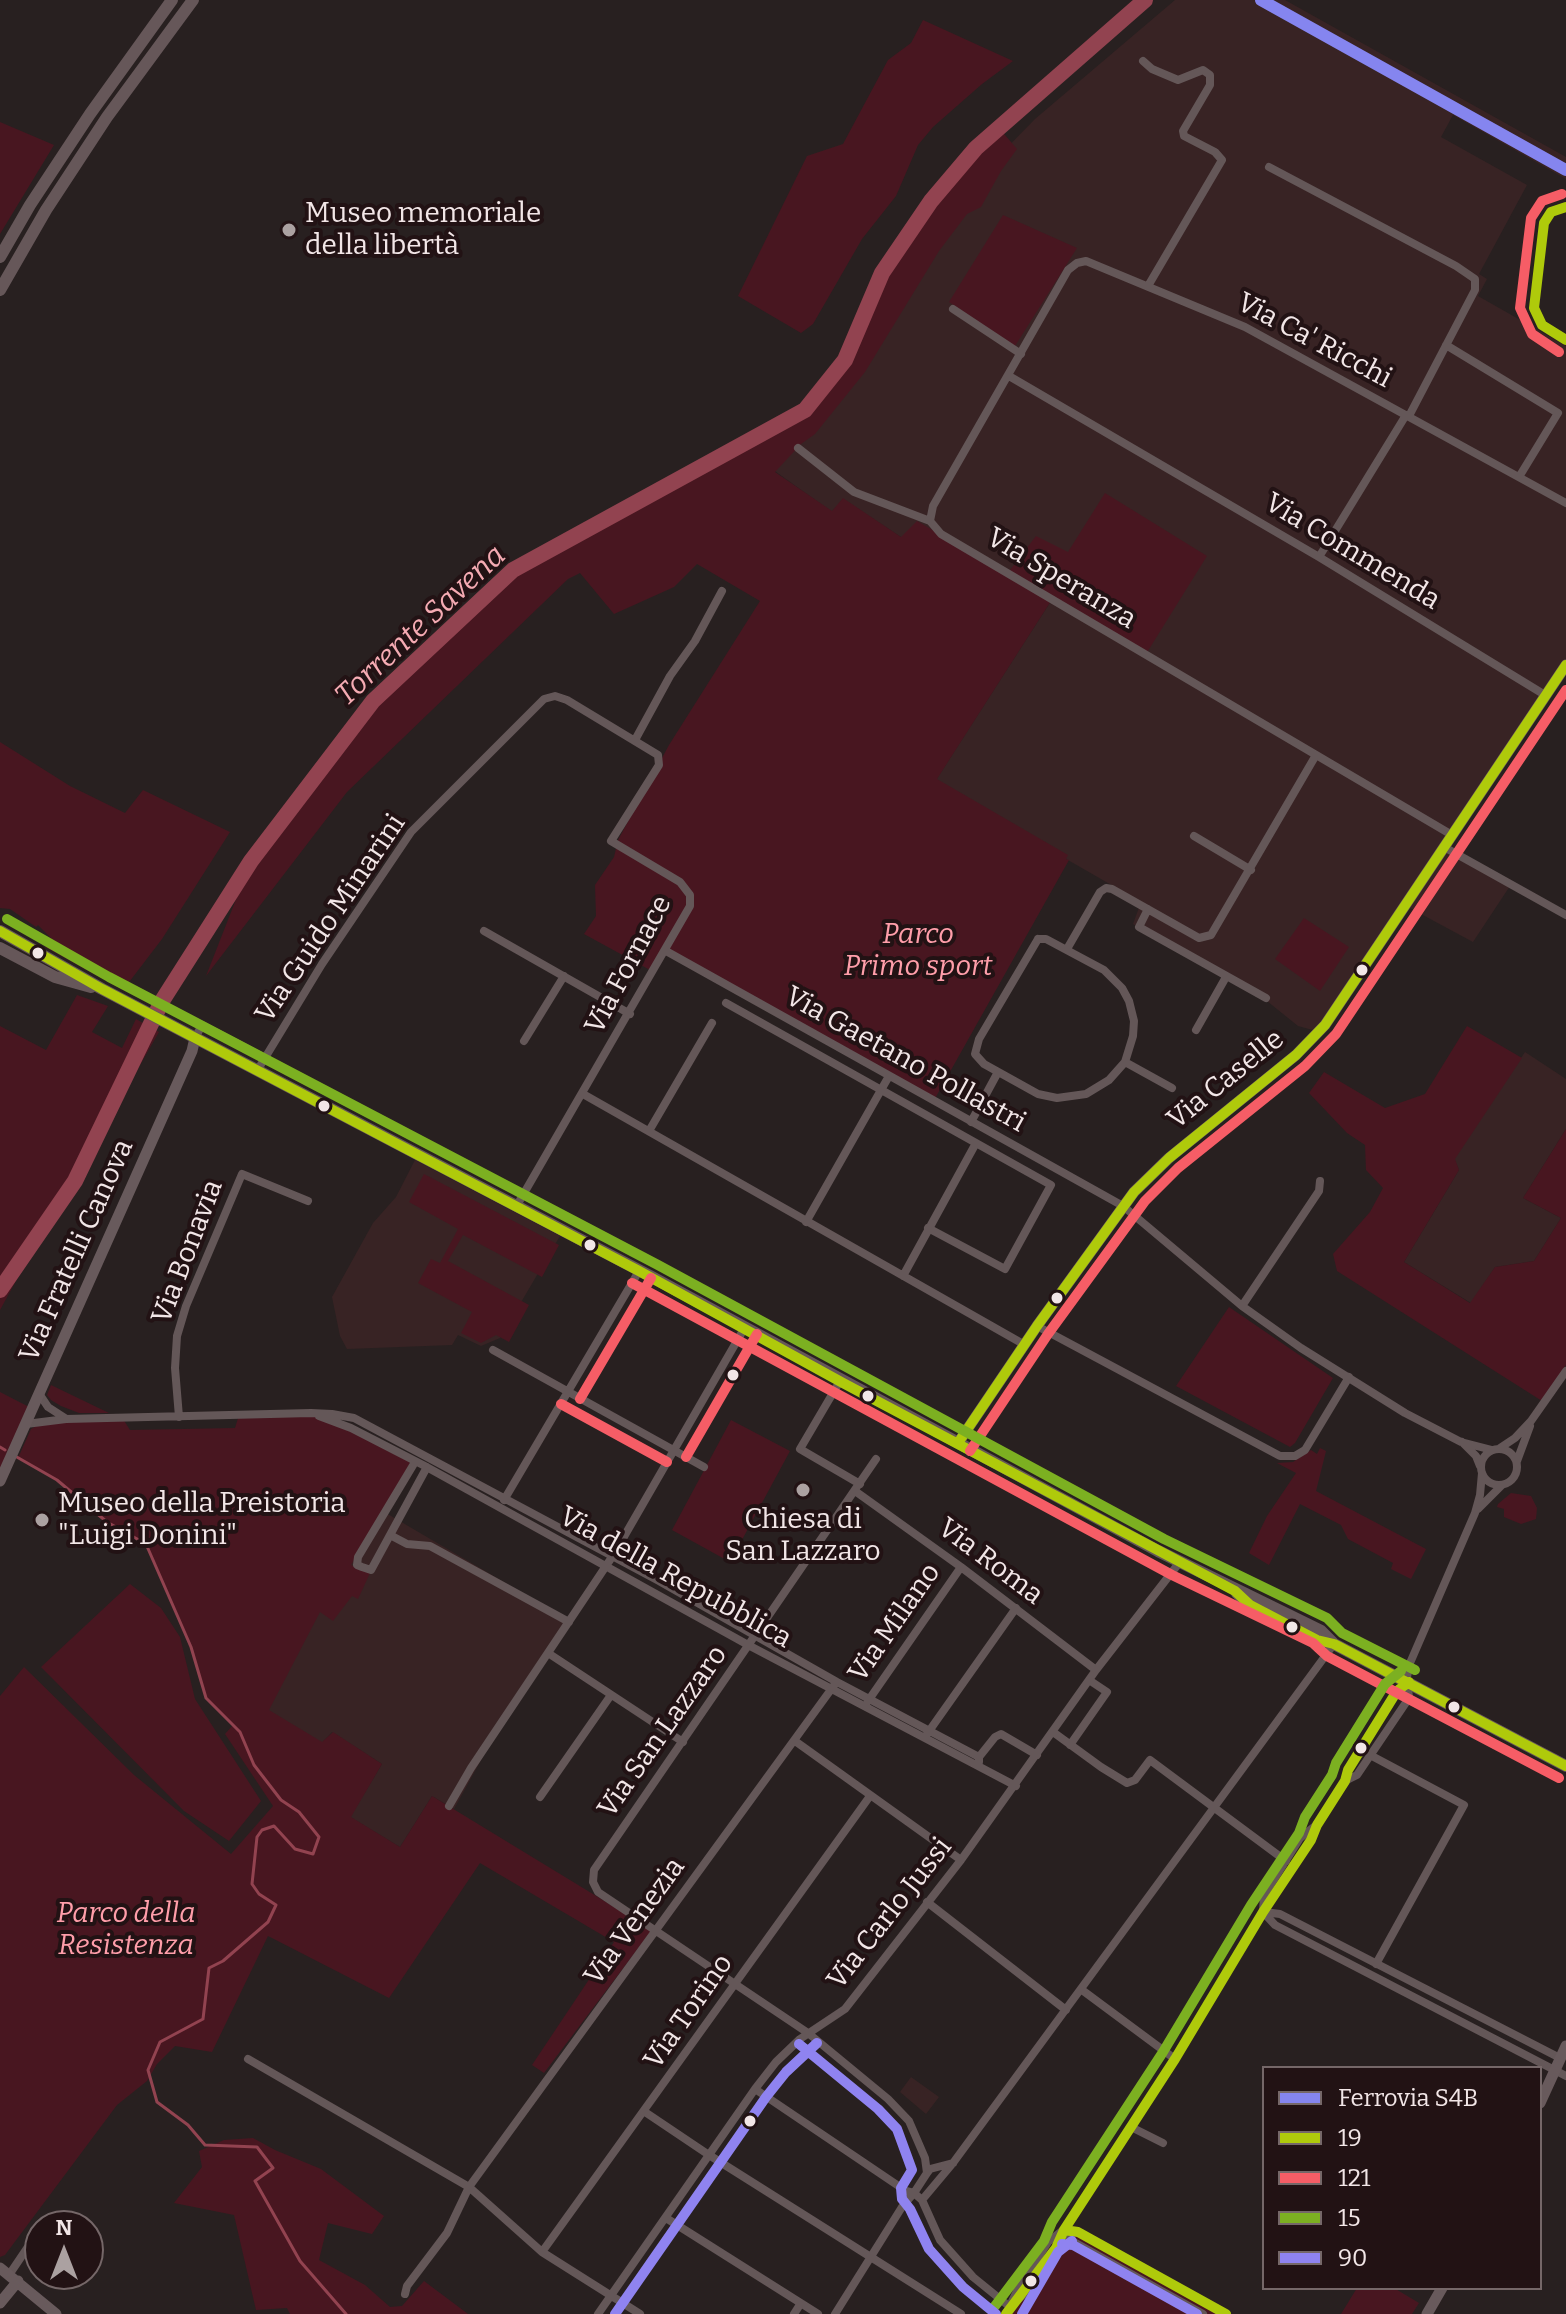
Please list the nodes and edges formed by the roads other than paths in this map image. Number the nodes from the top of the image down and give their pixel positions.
1 (172, 0) edge
2 (193, 0) edge
3 (1143, 61) dead end
4 (1269, 167) dead end
5 (0, 257) edge
6 (1148, 286) junction
7 (0, 290) edge
8 (953, 309) dead end
9 (1446, 345) junction
10 (1021, 354) junction
11 (1009, 376) junction
12 (1407, 416) junction
13 (798, 448) dead end
14 (1519, 477) junction
15 (1566, 503) edge
16 (930, 521) junction
17 (1319, 557) junction
18 (722, 591) dead end
19 (1566, 665) edge
20 (1545, 695) junction
21 (550, 696) joint
22 (635, 740) junction
23 (1316, 755) junction
24 (1452, 835) junction
25 (1194, 836) dead end
26 (1444, 847) junction
27 (1251, 870) junction
28 (1148, 909) junction
29 (1566, 915) edge
30 (0, 931) edge
31 (484, 931) dead end
32 (0, 948) edge
33 (1067, 949) junction
34 (666, 951) junction
35 (564, 976) junction
36 (1226, 977) junction
37 (102, 989) junction
38 (1266, 998) dead end
39 (726, 1003) dead end
40 (630, 1014) junction
41 (712, 1023) dead end
42 (1196, 1030) dead end
43 (195, 1038) junction
44 (524, 1041) dead end
45 (265, 1058) junction
46 (1125, 1062) junction
47 (257, 1071) junction
48 (998, 1072) junction
49 (889, 1076) junction
50 (1172, 1088) dead end
51 (881, 1090) junction
52 (583, 1094) junction
53 (971, 1122) junction
54 (649, 1131) junction
55 (976, 1143) junction
56 (1320, 1181) dead end
57 (308, 1201) dead end
58 (1123, 1206) junction
59 (516, 1207) junction
60 (806, 1222) junction
61 (928, 1228) junction
62 (639, 1271) junction
63 (903, 1276) junction
64 (1242, 1306) junction
65 (1037, 1326) junction
66 (745, 1327) junction
67 (1025, 1345) junction
68 (493, 1350) dead end
69 (1566, 1371) edge
70 (1349, 1377) junction
71 (840, 1381) junction
72 (568, 1392) junction
73 (40, 1395) junction
74 (33, 1409) junction
75 (179, 1417) junction
76 (61, 1420) junction
77 (1531, 1421) junction
78 (353, 1423) junction
79 (26, 1424) junction
80 (1461, 1442) junction
81 (958, 1443) junction
82 (1495, 1449) junction
83 (674, 1450) junction
84 (876, 1459) dead end
85 (1517, 1461) junction
86 (423, 1463) junction
87 (704, 1467) dead end
88 (1481, 1470) junction
89 (0, 1481) edge
90 (1503, 1485) junction
91 (858, 1488) junction
92 (506, 1498) junction
93 (500, 1508) junction
94 (1475, 1513) junction
95 (390, 1535) junction
96 (610, 1561) junction
97 (1179, 1563) junction
98 (961, 1567) junction
99 (1016, 1608) junction
100 (569, 1622) junction
101 (757, 1636) junction
102 (1334, 1644) junction
103 (750, 1646) junction
104 (548, 1653) junction
105 (1096, 1670) junction
106 (1089, 1680) junction
107 (1409, 1682) junction
108 (835, 1685) junction
109 (611, 1695) junction
110 (867, 1702) junction
111 (1053, 1732) junction
112 (927, 1735) junction
113 (795, 1741) junction
114 (683, 1742) junction
115 (1070, 1745) junction
116 (1037, 1755) junction
117 (1370, 1755) junction
118 (979, 1757) junction
119 (1566, 1766) edge
120 (982, 1768) junction
121 (1345, 1781) junction
122 (1016, 1786) junction
123 (870, 1796) junction
124 (540, 1797) dead end
125 (449, 1806) dead end
126 (1215, 1808) junction
127 (1317, 1825) junction
128 (961, 1860) junction
129 (1286, 1861) junction
130 (927, 1902) junction
131 (1263, 1912) junction
132 (656, 1931) junction
133 (1376, 1964) junction
134 (736, 1984) junction
135 (1082, 1990) junction
136 (1066, 2010) junction
137 (808, 2033) junction
138 (1566, 2046) edge
139 (248, 2059) dead end
140 (1175, 2059) junction
141 (1560, 2068) edge
142 (755, 2089) junction
143 (1542, 2100) edge
144 (645, 2112) junction
145 (1131, 2127) junction
146 (1163, 2143) dead end
147 (709, 2155) junction
148 (953, 2163) junction
149 (927, 2173) junction
150 (469, 2187) junction
151 (914, 2193) junction
152 (922, 2200) junction
153 (666, 2218) junction
154 (1064, 2230) junction
155 (542, 2252) junction
156 (24, 2253) edge
157 (871, 2256) junction
158 (9, 2275) edge
159 (1441, 2290) edge
160 (405, 2294) dead end
161 (610, 2296) junction
162 (0, 2303) edge
163 (801, 2303) junction
164 (1008, 2311) edge
165 (56, 2314) edge
166 (598, 2314) edge
167 (640, 2314) edge
168 (794, 2314) edge
169 (818, 2314) edge
170 (835, 2314) edge
171 (961, 2314) edge
172 (1203, 2314) edge
173 (1226, 2314) edge
174 (1427, 2314) edge

1 - 5 main road
2 - 7 main road
3 - 6 street
4 - 9 street
6 - 10 street, Via Ca' Ricchi
6 - 12 street, Via Ca' Ricchi
8 - 10 street
9 - 12 street
9 - 14 street
10 - 11 street
11 - 16 street
11 - 17 street, Via Commenda
12 - 14 street, Via Ca' Ricchi
12 - 17 street
13 - 16 street, Via Speranza
14 - 15 street, Via Ca' Ricchi
16 - 23 street, Via Speranza
17 - 20 street, Via Commenda
18 - 22 street
19 - 20 street, Via Caselle
20 - 24 street, Via Caselle
21 - 22 street, Via Fornace
21 - 45 street, Via Guido Minarini
22 - 34 street, Via Fornace
23 - 24 street, Via Speranza
23 - 27 street
24 - 26 street, Via Caselle
25 - 27 street
26 - 29 street
26 - 58 street, Via Caselle
27 - 28 street
28 - 33 street
28 - 36 street
30 - 37 main road
31 - 35 street
32 - 37 main road
33 - 46 street
33 - 48 street
34 - 40 street, Via Fornace
34 - 49 street, Via Gaetano Pollastri
35 - 40 street
35 - 44 street
36 - 38 street
36 - 42 street
37 - 43 main road
39 - 51 street
40 - 52 street, Via Fornace
41 - 54 street
43 - 45 street
43 - 47 main road
43 - 73 street, Via Fratelli Canova
45 - 47 street, Via Guido Minarini
46 - 48 street
46 - 50 street
47 - 59 main road
48 - 53 street
49 - 51 street
49 - 53 street, Via Gaetano Pollastri
51 - 55 street
51 - 60 street
52 - 54 street
52 - 59 street, Via Fornace
53 - 58 street, Via Gaetano Pollastri
54 - 60 street
55 - 61 street
55 - 61 street
56 - 64 street
57 - 75 street, Via Bonavia
58 - 64 street, Via Gaetano Pollastri
58 - 65 street, Via Caselle
59 - 62 main road
60 - 63 street
61 - 63 street
62 - 66 main road
62 - 72 street
63 - 67 street
64 - 70 street, Via Gaetano Pollastri
65 - 67 street, Via Caselle
65 - 70 street
66 - 71 main road
66 - 83 street
67 - 81 street, Via Caselle
68 - 72 street
69 - 77 street
70 - 80 street, Via Gaetano Pollastri
71 - 81 main road
71 - 91 street, Via Roma
72 - 83 street
72 - 92 street
73 - 74 street, Via Fratelli Canova
73 - 76 street
74 - 76 street, Via della Repubblica
74 - 79 street, Via Fratelli Canova
75 - 76 street, Via della Repubblica
75 - 78 street, Via della Repubblica
76 - 79 street, Via della Repubblica
77 - 82 street
77 - 85 street
78 - 86 street, Via della Repubblica
78 - 86 street, Via della Repubblica
79 - 89 street, Via Fratelli Canova
80 - 82 street
80 - 88 street
81 - 97 main road
82 - 85 street
82 - 88 street
83 - 87 street
83 - 96 street
84 - 91 street, Via San Lazzaro
85 - 90 street
86 - 92 street, Via della Repubblica
86 - 93 street, Via della Repubblica
86 - 95 street
86 - 95 street
88 - 90 street
88 - 94 street
90 - 94 street
91 - 98 street, Via Roma
91 - 101 street, Via San Lazzaro
92 - 93 street
92 - 96 street, Via della Repubblica
93 - 96 street, Via della Repubblica
94 - 107 street
95 - 100 street
96 - 100 street
96 - 101 street, Via della Repubblica
96 - 103 street, Via della Repubblica
97 - 102 main road
97 - 105 street, Via Carlo Jussi
98 - 99 street, Via Roma
98 - 110 street, Via Milano
99 - 105 street, Via Roma
99 - 112 street
100 - 104 street
101 - 103 street, Via San Lazzaro
101 - 108 street, Via della Repubblica
102 - 107 main road
102 - 126 street
103 - 108 street, Via della Repubblica
103 - 114 street, Via San Lazzaro
104 - 109 street
104 - 125 street
105 - 106 street, Via Carlo Jussi
106 - 111 street, Via Carlo Jussi
106 - 115 street
107 - 117 street
107 - 119 main road
107 - 121 street
108 - 110 street, Via della Repubblica
108 - 113 street, Via Venezia
109 - 114 street
109 - 124 street
110 - 112 street, Via della Repubblica
111 - 115 street
111 - 116 street, Via Carlo Jussi
112 - 118 street, Via della Repubblica
112 - 120 street, Via della Repubblica
113 - 123 street
113 - 132 street, Via Venezia
114 - 132 street, Via San Lazzaro
115 - 126 street
116 - 118 street
116 - 122 street, Via Carlo Jussi
117 - 121 street
117 - 133 street
118 - 120 street
120 - 122 street, Via della Repubblica
121 - 127 street
122 - 128 street, Via Carlo Jussi
123 - 128 street
123 - 134 street, Via Torino
126 - 129 street
126 - 135 street
127 - 129 street
127 - 131 street
128 - 130 street, Via Carlo Jussi
129 - 131 street
130 - 136 street
130 - 137 street, Via Carlo Jussi
131 - 133 street
131 - 140 street
131 - 141 street
132 - 134 street
132 - 150 street, Via Venezia
133 - 141 street
134 - 137 street
134 - 144 street, Via Torino
135 - 136 street
135 - 140 street
136 - 148 street
137 - 142 street, Via Carlo Jussi
137 - 149 street
138 - 141 street
139 - 150 street
140 - 145 street
141 - 143 street
142 - 147 street, Via Carlo Jussi
142 - 151 street
144 - 147 street
144 - 155 street, Via Torino
145 - 146 street
145 - 154 street
147 - 153 street, Via Carlo Jussi
147 - 157 street
148 - 149 street
148 - 152 street
149 - 151 street
150 - 155 street
150 - 160 street, Via Venezia
151 - 152 street
151 - 157 street
152 - 164 street
153 - 161 street, Via Carlo Jussi
153 - 163 street
154 - 164 street
154 - 172 street
154 - 173 street
155 - 161 street
156 - 158 street
157 - 170 street
157 - 171 street
158 - 162 street
158 - 165 street
159 - 174 street
161 - 166 street, Via Carlo Jussi
161 - 167 street
163 - 168 street
163 - 169 street

